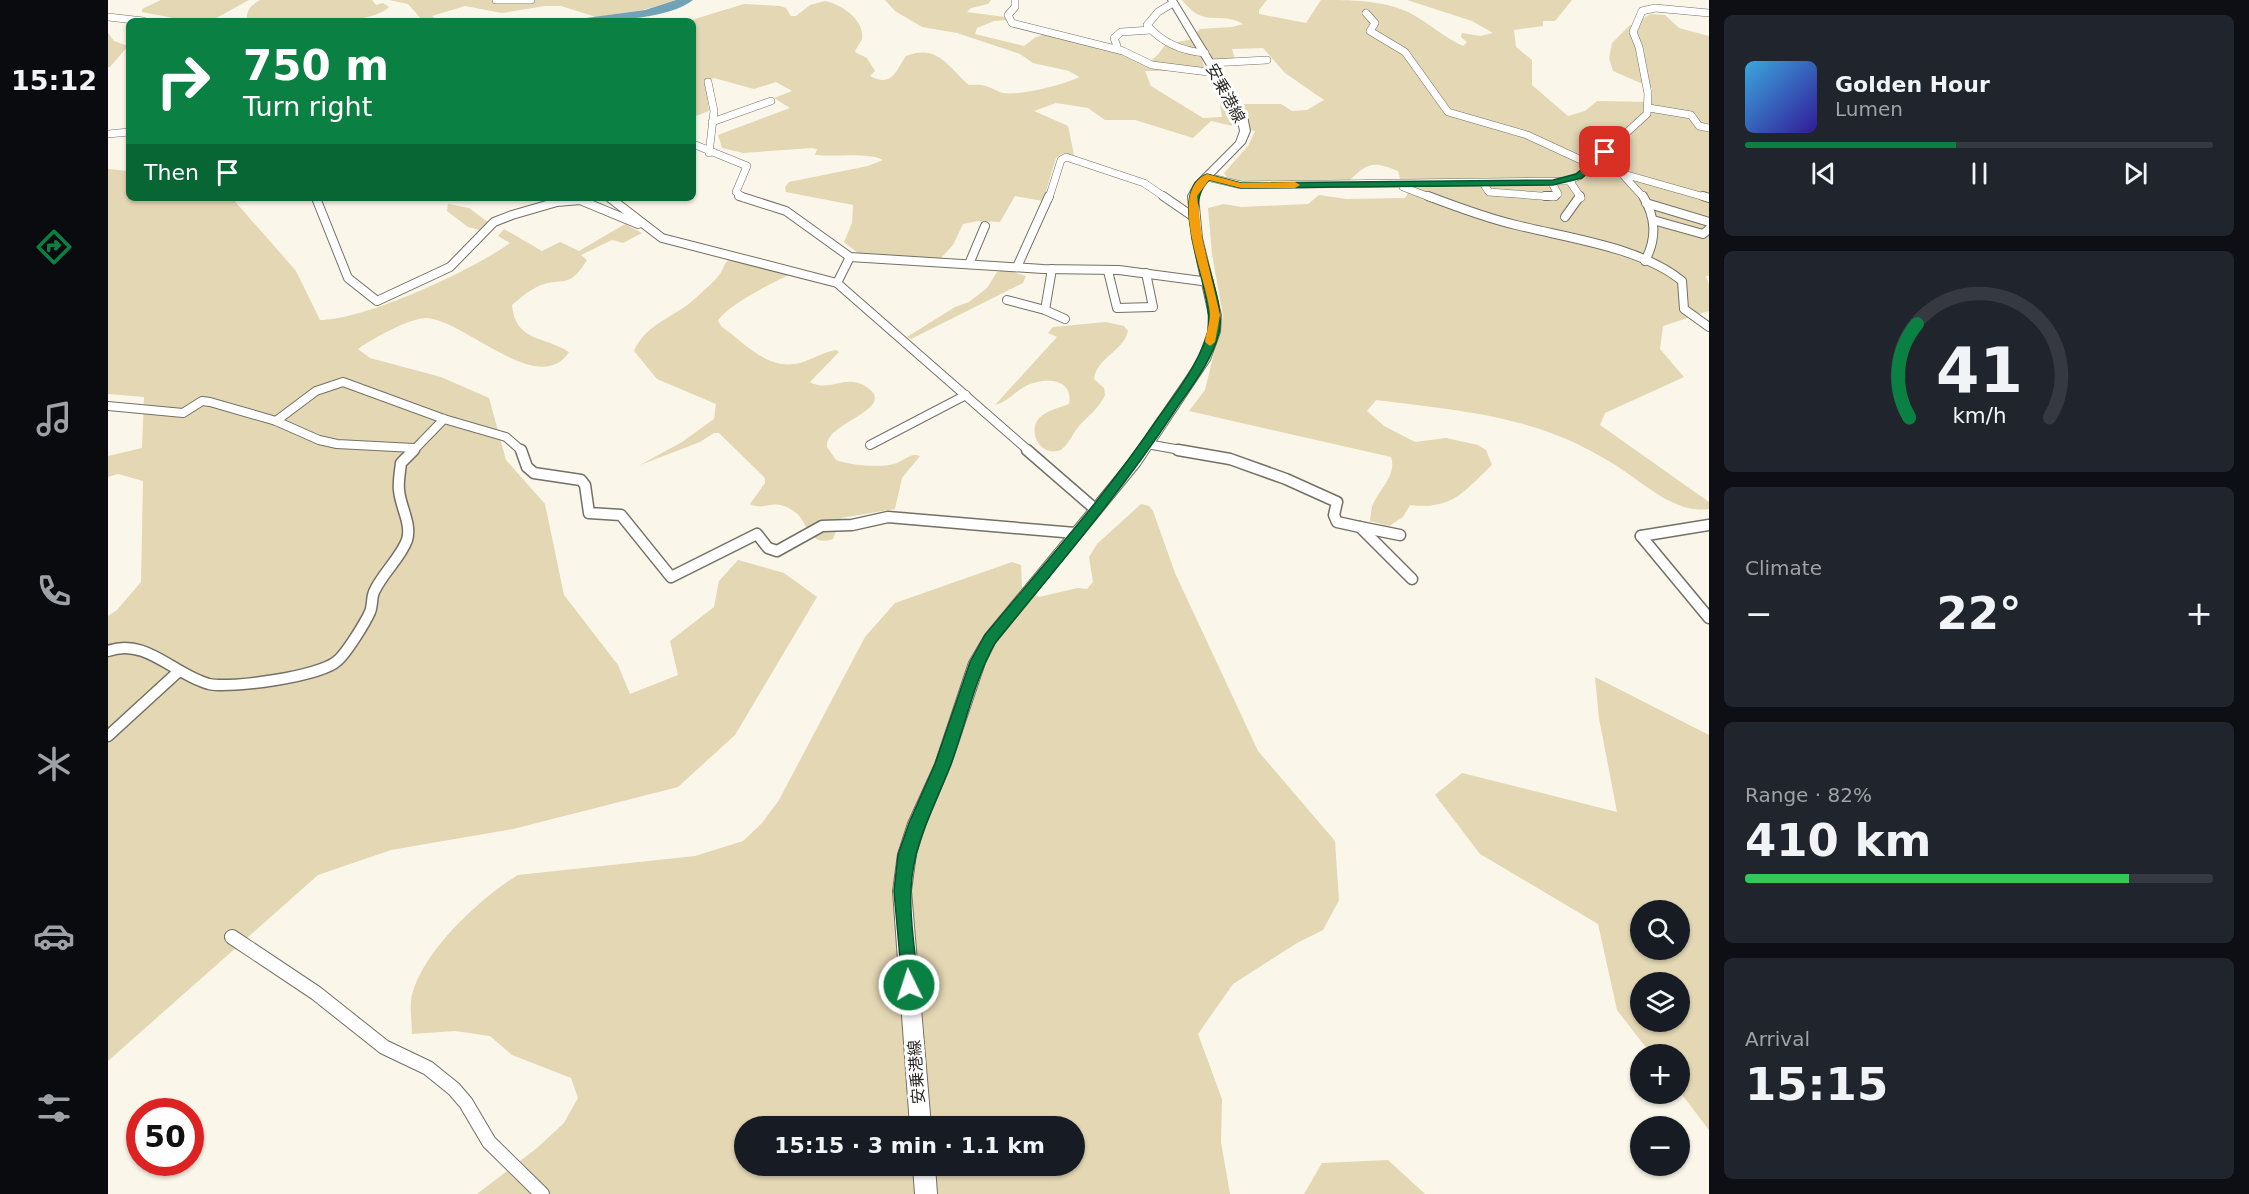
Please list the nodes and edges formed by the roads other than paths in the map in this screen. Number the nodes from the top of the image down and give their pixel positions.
1 (496, 0) edge
2 (531, 0) edge
3 (1015, 0) edge
4 (1173, 1) edge
5 (1366, 13) dead end
6 (1709, 13) edge
7 (108, 16) edge
8 (126, 19) edge
9 (1151, 30) junction
10 (1117, 46) dead end
11 (1205, 53) junction
12 (1267, 60) dead end
13 (1211, 63) junction
14 (1216, 73) junction
15 (708, 82) dead end
16 (771, 101) dead end
17 (1649, 108) junction
18 (712, 122) junction
19 (1709, 128) edge
20 (126, 132) edge
21 (108, 134) edge
22 (696, 146) edge
23 (709, 153) junction
24 (1592, 165) junction
25 (1619, 172) junction
26 (1207, 177) junction
27 (1569, 180) junction
28 (1483, 183) junction
29 (1552, 183) junction
30 (1394, 184) junction
31 (1709, 198) edge
32 (316, 201) edge
33 (568, 201) edge
34 (582, 201) edge
35 (614, 201) edge
36 (1646, 203) junction
37 (1565, 217) dead end
38 (1195, 218) junction
39 (1653, 220) junction
40 (1709, 222) edge
41 (641, 224) junction
42 (985, 226) dead end
43 (1709, 230) edge
44 (850, 257) junction
45 (1645, 261) junction
46 (969, 264) junction
47 (1017, 267) junction
48 (1052, 269) junction
49 (1108, 271) junction
50 (1146, 273) junction
51 (1209, 282) junction
52 (837, 283) junction
53 (1006, 300) dead end
54 (1045, 310) junction
55 (1065, 319) dead end
56 (1709, 327) edge
57 (966, 395) junction
58 (108, 406) edge
59 (444, 419) junction
60 (276, 421) junction
61 (1147, 444) junction
62 (870, 445) dead end
63 (414, 448) junction
64 (1095, 509) junction
65 (1709, 525) edge
66 (1360, 527) junction
67 (1075, 533) junction
68 (1400, 535) dead end
69 (1412, 579) dead end
70 (1709, 618) edge
71 (108, 651) edge
72 (179, 671) junction
73 (108, 736) edge
74 (232, 937) dead end
75 (919, 1116) edge
76 (925, 1176) edge
77 (542, 1194) edge
78 (926, 1194) edge

1 - 2 street
3 - 14 street
4 - 9 street
4 - 11 main road, 安乗港線
5 - 24 street
6 - 17 street
7 - 8 street
9 - 10 street
9 - 11 street
11 - 13 main road, 安乗港線
12 - 13 street
13 - 14 main road, 安乗港線
14 - 26 main road, 安乗港線
15 - 18 street
16 - 18 street
17 - 19 street
17 - 24 street
18 - 23 street
20 - 21 street
22 - 23 street
23 - 44 street
24 - 25 street
24 - 27 street
25 - 31 street
25 - 36 street
26 - 30 street
26 - 38 main road, 安乗港線
27 - 29 street
27 - 37 street
28 - 29 street
28 - 29 street
28 - 30 street
30 - 45 street
32 - 33 street
34 - 41 street
35 - 41 street
36 - 39 street
36 - 40 street
38 - 47 street
38 - 51 main road, 安乗港線
39 - 43 street
39 - 45 street
41 - 52 street
42 - 46 street
44 - 46 street
44 - 52 street
45 - 56 street
46 - 47 street
47 - 48 street
48 - 49 street
48 - 54 street
49 - 50 street
49 - 50 street
50 - 51 street
51 - 61 main road, 安乗港線
52 - 57 street
53 - 54 street
54 - 55 street
57 - 62 street
57 - 64 street
58 - 60 street
59 - 60 street
59 - 63 street
59 - 67 street
60 - 63 street
61 - 64 main road, 安乗港線
61 - 66 street
63 - 72 street
64 - 67 main road, 安乗港線
65 - 70 street
66 - 68 street
66 - 69 street
67 - 75 main road, 安乗港線
71 - 72 street
72 - 73 street
74 - 77 street
76 - 78 main road

